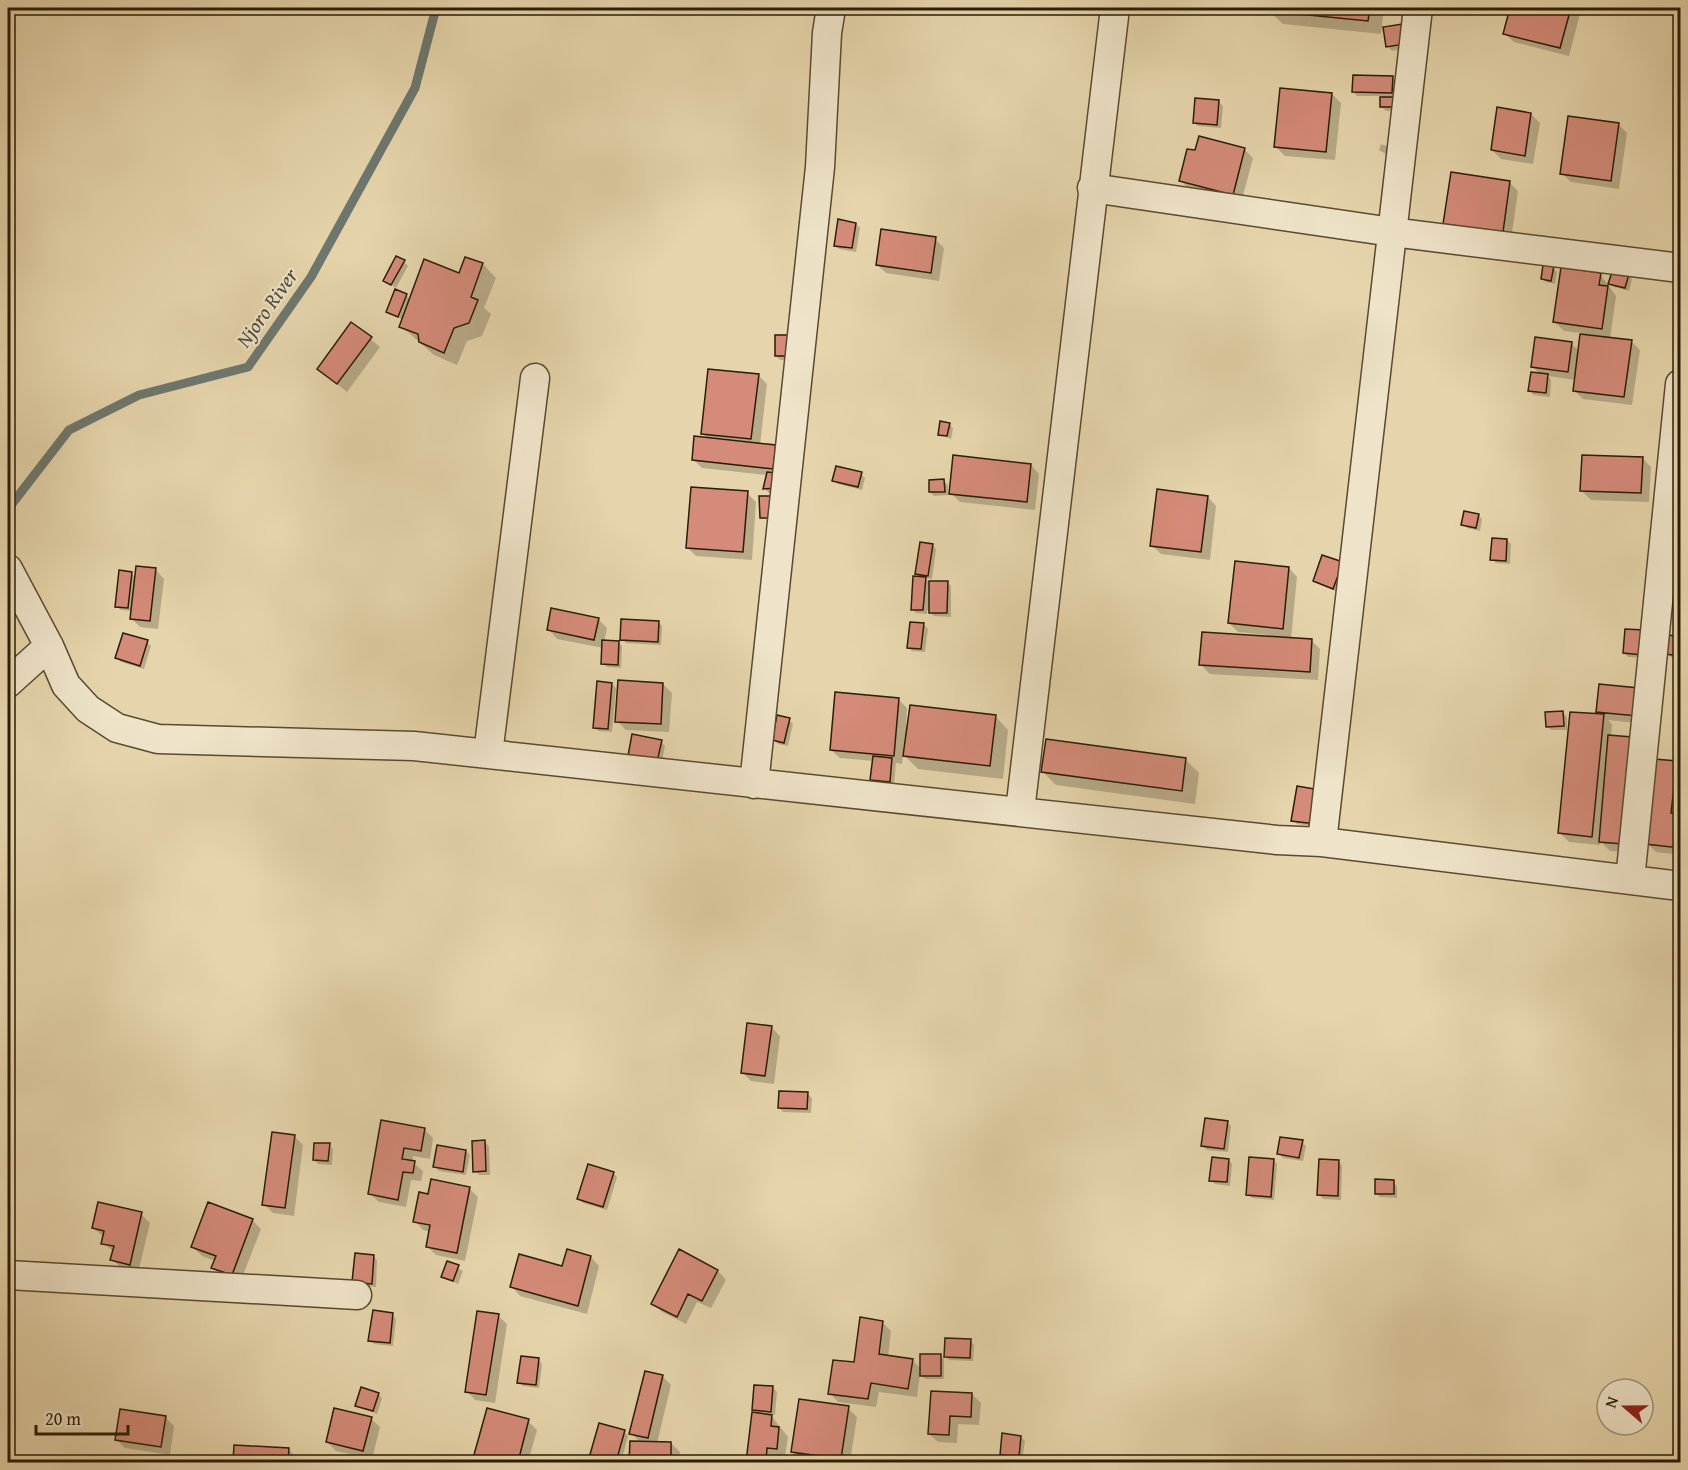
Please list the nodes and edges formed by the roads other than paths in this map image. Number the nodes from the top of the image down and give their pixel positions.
1 (831, 8) edge
2 (1115, 8) edge
3 (1418, 8) edge
4 (1092, 188) junction
5 (1392, 232) junction
6 (1680, 268) edge
7 (536, 378) dead end
8 (1680, 387) edge
9 (8, 569) edge
10 (49, 646) junction
11 (8, 683) edge
12 (488, 754) junction
13 (754, 783) junction
14 (1020, 811) junction
15 (1322, 842) junction
16 (1630, 880) junction
17 (1680, 886) edge
18 (8, 1275) edge
19 (357, 1295) dead end

1 - 13 street
2 - 4 street
3 - 5 street
4 - 5 street
4 - 14 street
5 - 6 street
5 - 15 street
7 - 12 street
8 - 16 street
9 - 10 street
10 - 11 street
10 - 12 street
12 - 13 street
13 - 14 street
14 - 15 street
15 - 16 street
16 - 17 street
18 - 19 street

